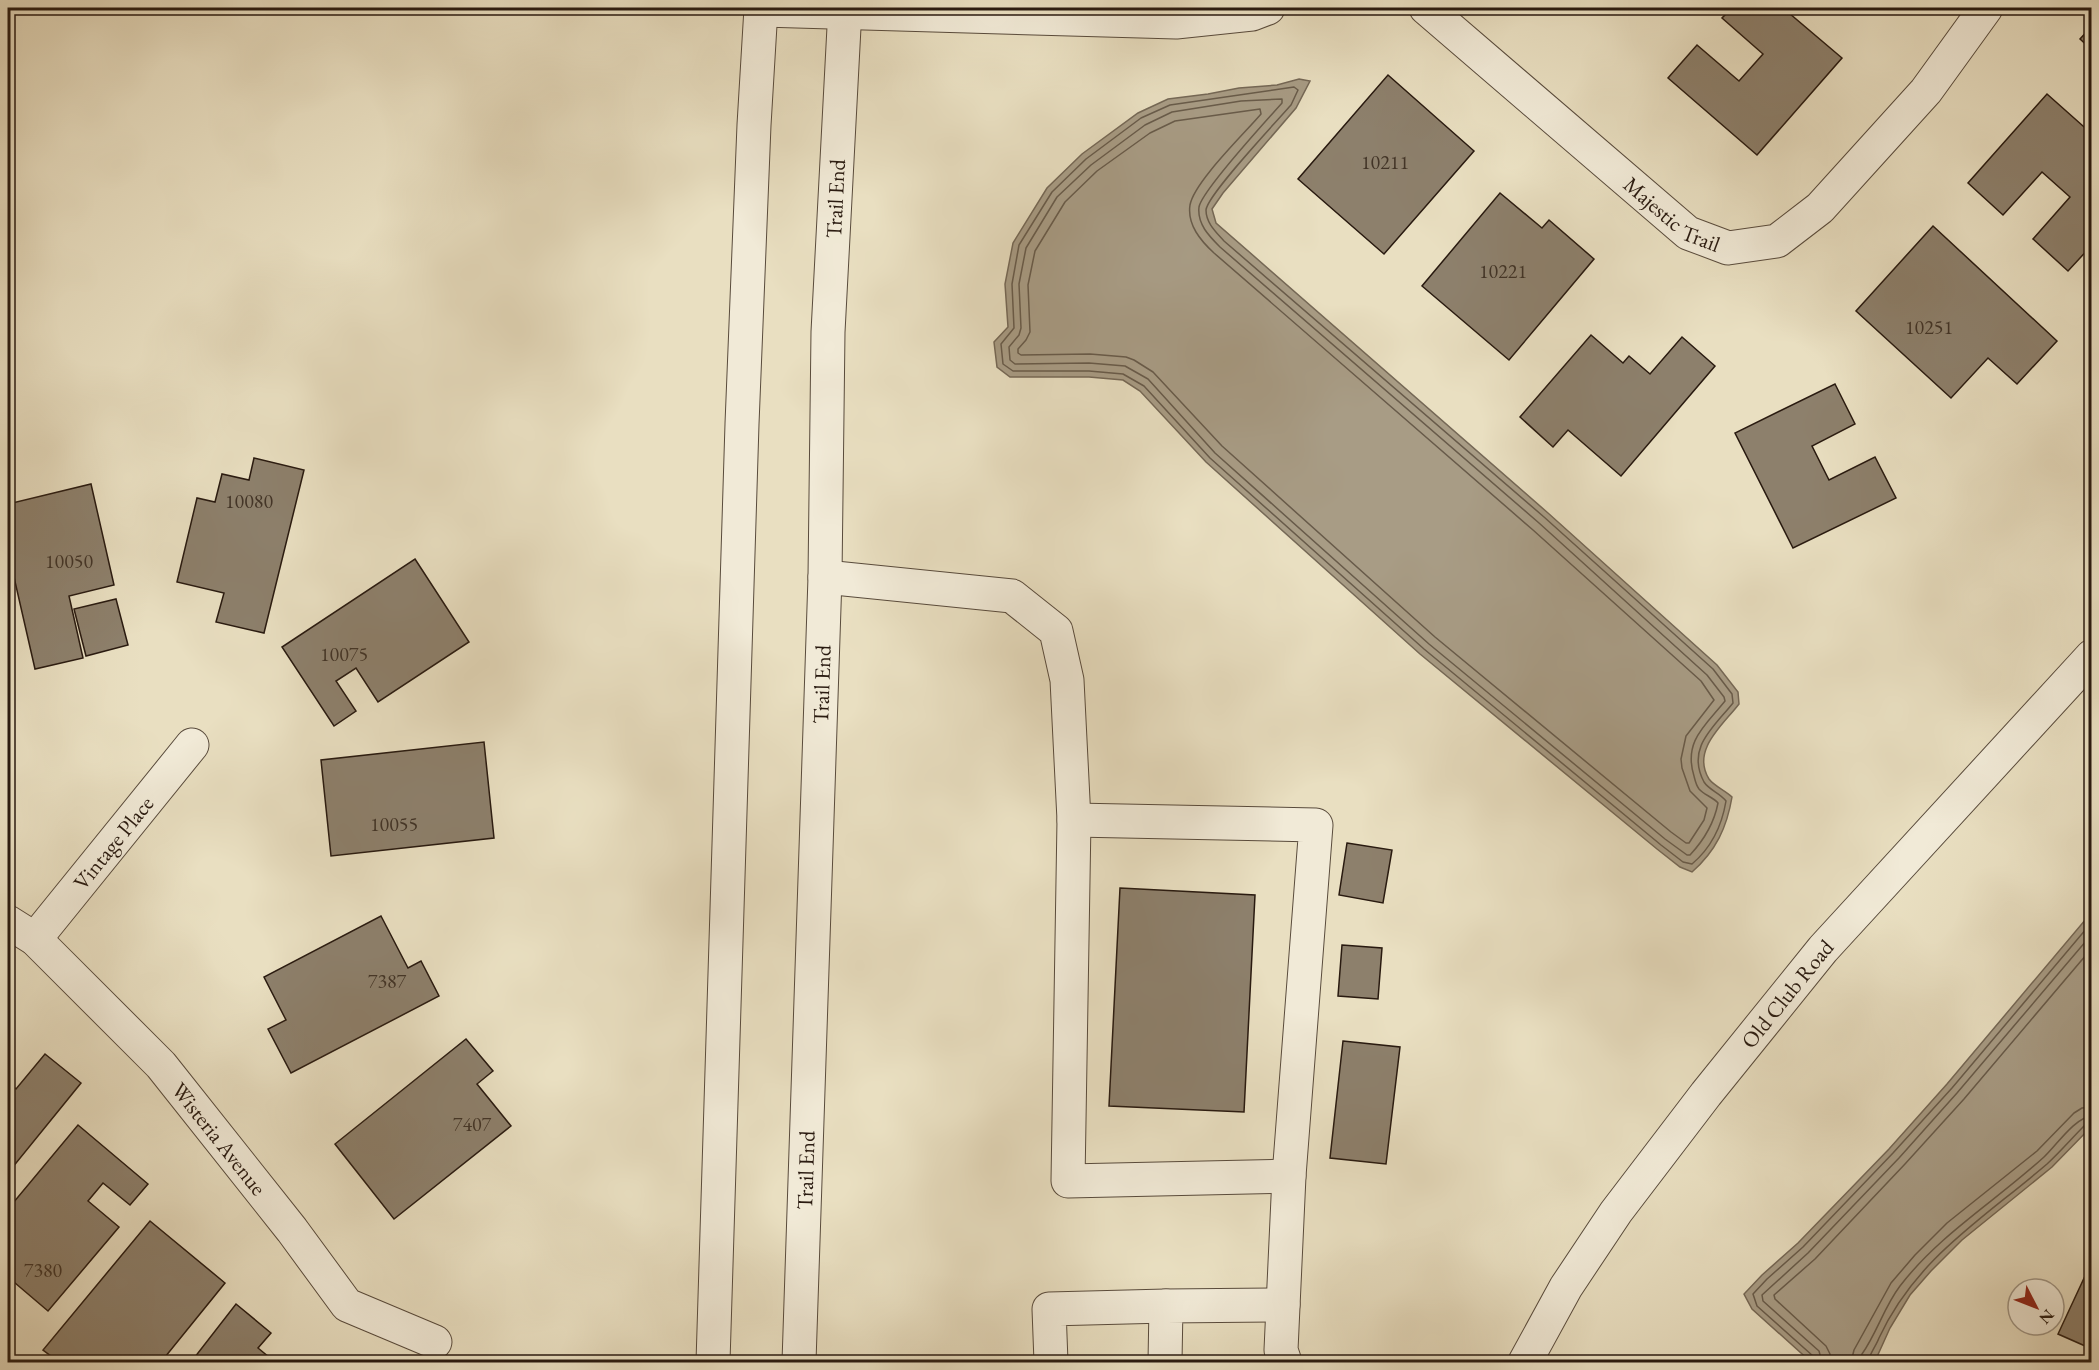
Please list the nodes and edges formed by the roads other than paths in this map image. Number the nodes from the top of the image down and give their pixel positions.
1 (1268, 8) edge
2 (1426, 8) edge
3 (1986, 8) edge
4 (761, 9) edge
5 (845, 11) edge
6 (825, 577) junction
7 (2091, 656) edge
8 (192, 745) dead end
9 (1074, 820) junction
10 (8, 922) edge
11 (35, 939) junction
12 (1289, 1176) junction
13 (1283, 1305) junction
14 (1166, 1306) junction
15 (435, 1342) dead end
16 (1530, 1360) edge
17 (713, 1362) edge
18 (799, 1362) edge
19 (1051, 1362) edge
20 (1165, 1362) edge
21 (1285, 1362) edge

1 - 5 street
2 - 3 street, Majestic Trail
4 - 5 street
4 - 17 street
5 - 6 street, Trail End
6 - 9 street
6 - 18 street, Trail End
7 - 16 street, Old Club Road
8 - 11 street, Vintage Place
9 - 12 street
9 - 12 street
10 - 11 street, Wisteria Avenue
11 - 15 street, Wisteria Avenue
12 - 13 street
13 - 14 street
13 - 21 street
14 - 19 street
14 - 20 street

